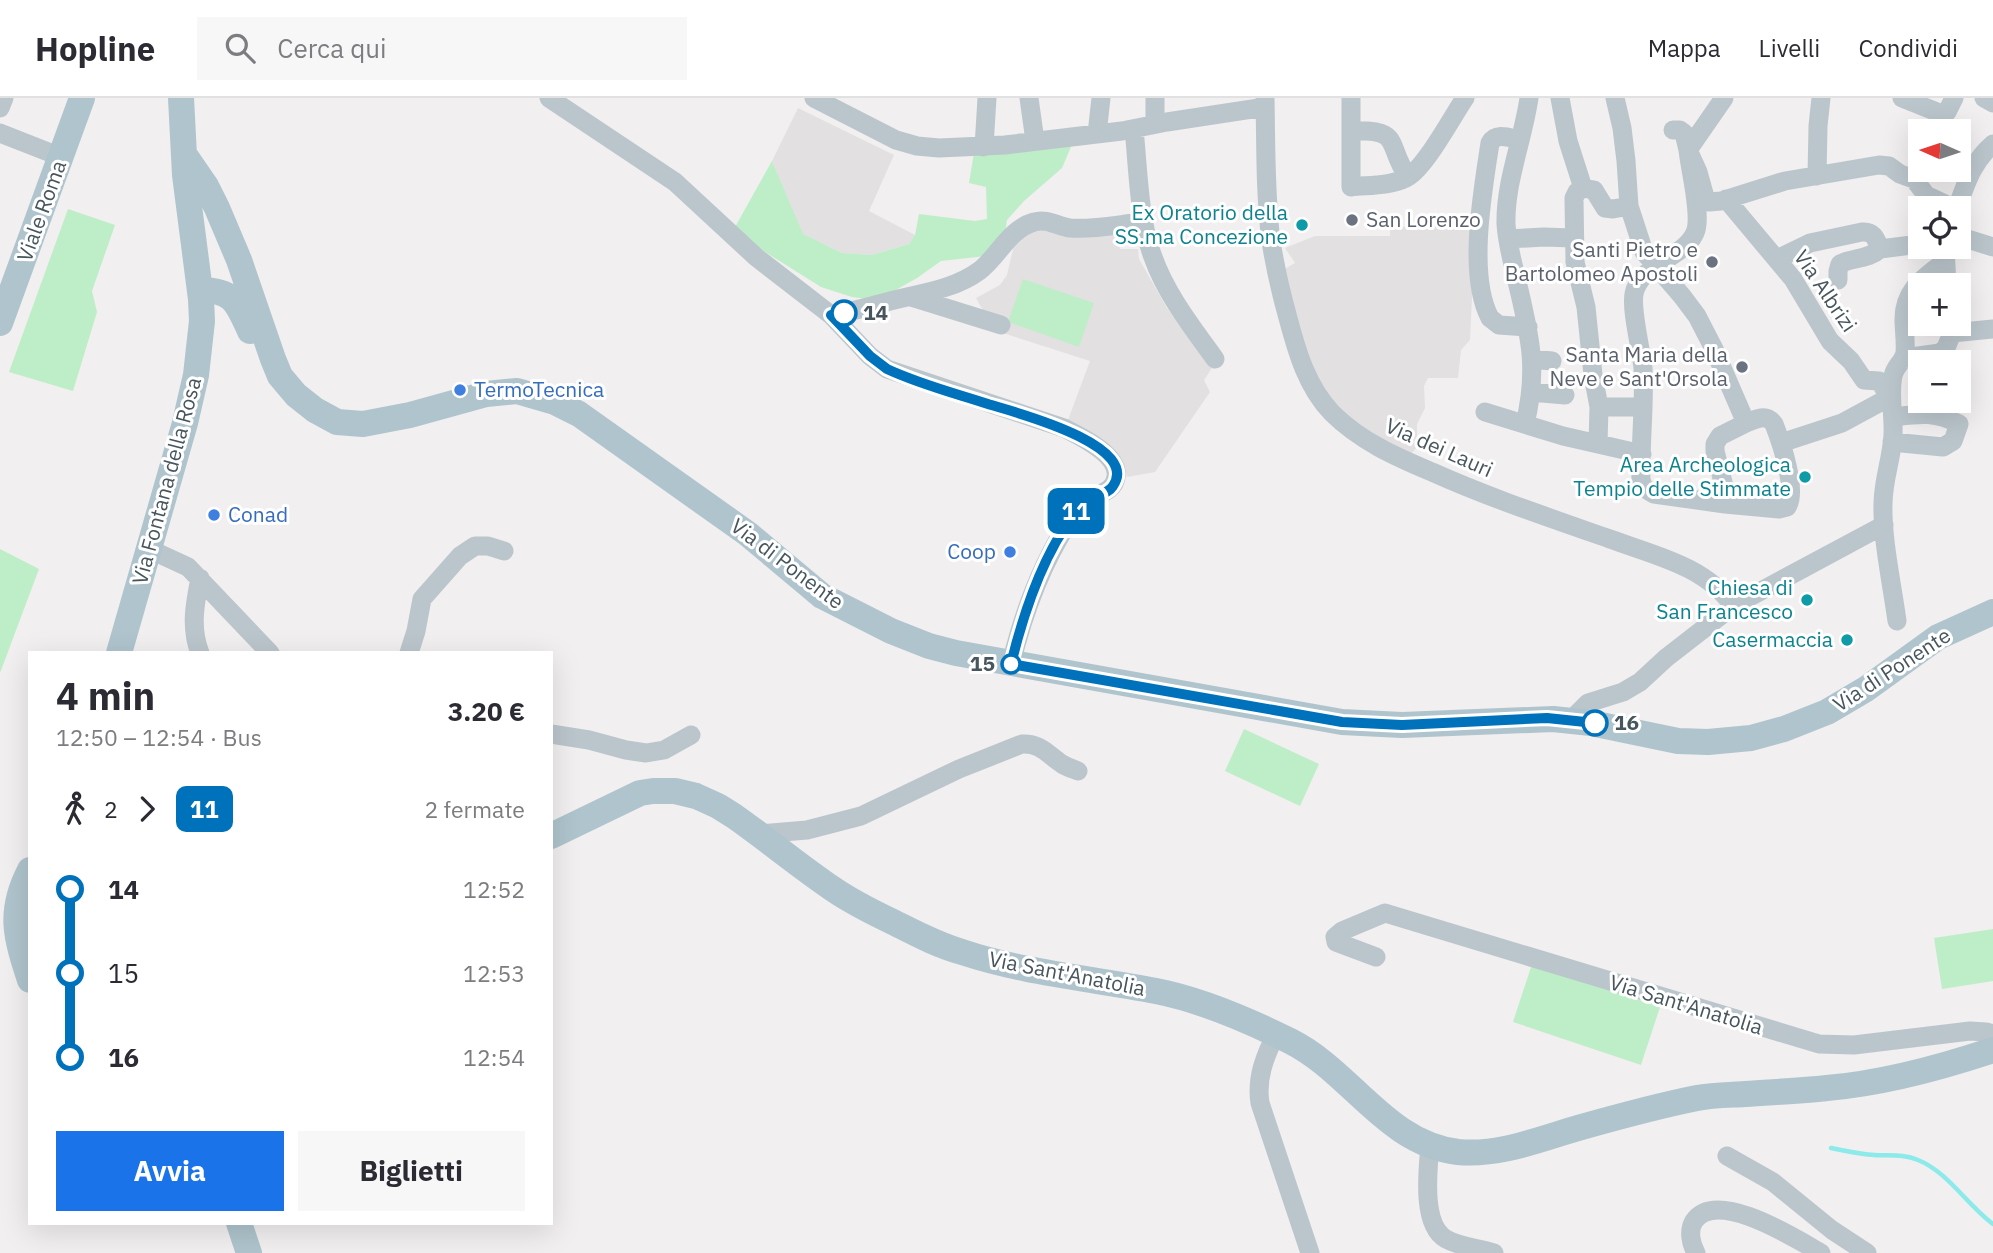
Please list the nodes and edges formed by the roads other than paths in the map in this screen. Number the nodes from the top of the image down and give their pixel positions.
1 (4, 98) edge
2 (82, 98) edge
3 (181, 98) edge
4 (549, 98) edge
5 (814, 98) edge
6 (987, 98) edge
7 (1029, 98) edge
8 (1101, 98) edge
9 (1155, 98) edge
10 (1351, 98) edge
11 (1465, 98) edge
12 (1529, 98) edge
13 (1560, 98) edge
14 (1615, 98) edge
15 (1724, 98) edge
16 (1821, 98) edge
17 (1902, 98) edge
18 (1984, 98) edge
19 (1993, 103) edge
20 (0, 108) edge
21 (1265, 108) edge
22 (1943, 114) edge
23 (1155, 124) junction
24 (1134, 129) junction
25 (1673, 130) dead end
26 (1351, 131) junction
27 (0, 133) edge
28 (1097, 134) junction
29 (1520, 140) junction
30 (1035, 141) junction
31 (1993, 144) edge
32 (984, 146) junction
33 (1688, 150) junction
34 (184, 154) junction
35 (61, 157) junction
36 (1908, 175) edge
37 (1817, 176) junction
38 (1408, 177) junction
39 (1583, 188) junction
40 (1961, 196) edge
41 (1726, 199) junction
42 (1629, 206) junction
43 (1144, 222) junction
44 (192, 237) junction
45 (1573, 238) junction
46 (1508, 239) junction
47 (1971, 240) edge
48 (1908, 246) edge
49 (1993, 247) edge
50 (1880, 249) junction
51 (1777, 259) junction
52 (1940, 259) edge
53 (239, 260) junction
54 (1657, 266) junction
55 (1838, 280) dead end
56 (200, 290) junction
57 (911, 297) junction
58 (837, 320) junction
59 (0, 323) edge
60 (1001, 325) dead end
61 (1528, 327) junction
62 (1971, 329) edge
63 (1993, 329) edge
64 (1949, 336) edge
65 (1904, 358) junction
66 (273, 359) junction
67 (1215, 359) dead end
68 (1531, 393) junction
69 (1565, 395) dead end
70 (1599, 407) junction
71 (1643, 407) junction
72 (1891, 407) junction
73 (1485, 412) dead end
74 (1746, 424) junction
75 (1525, 425) junction
76 (1892, 442) junction
77 (1598, 443) junction
78 (1781, 443) junction
79 (1642, 454) junction
80 (1725, 504) junction
81 (1884, 525) junction
82 (149, 549) junction
83 (504, 551) dead end
84 (200, 578) junction
85 (1733, 606) junction
86 (1993, 612) edge
87 (1897, 621) dead end
88 (120, 651) edge
89 (199, 651) edge
90 (268, 651) edge
91 (410, 651) edge
92 (1011, 664) junction
93 (1571, 720) junction
94 (553, 734) edge
95 (691, 735) dead end
96 (1078, 771) dead end
97 (759, 834) junction
98 (553, 835) edge
99 (28, 875) edge
100 (1376, 957) dead end
101 (28, 974) edge
102 (1276, 1034) junction
103 (1993, 1034) edge
104 (1993, 1050) edge
105 (1430, 1145) junction
106 (1727, 1156) dead end
107 (240, 1225) edge
108 (249, 1253) edge
109 (1310, 1253) edge
110 (1494, 1253) edge
111 (1696, 1253) edge
112 (1821, 1253) edge
113 (1867, 1253) edge

1 - 20 street
2 - 35 main road, Viale Roma
3 - 34 main road, Via Fontana della Rosa
4 - 58 street
5 - 32 street
6 - 32 street
7 - 30 street
8 - 28 street
9 - 23 street
10 - 26 street
11 - 38 street
12 - 29 street
13 - 39 street
14 - 42 street
15 - 33 street
16 - 37 street
17 - 22 street
18 - 19 street
21 - 23 street
21 - 85 street, Via dei Lauri
23 - 24 street
24 - 28 street
24 - 43 street
25 - 33 street
26 - 38 street
26 - 38 street
27 - 35 street
28 - 30 street
29 - 46 street
29 - 61 street
30 - 32 street
31 - 40 street
33 - 41 street
33 - 54 street
34 - 44 main road, Via Fontana della Rosa
34 - 53 main road, Via di Ponente
35 - 59 main road, Viale Roma
36 - 37 street
37 - 41 street
39 - 42 street
39 - 45 street
41 - 51 street, Via Albrizi
42 - 54 street
43 - 57 street
43 - 67 street
44 - 53 main road
44 - 56 main road, Via Fontana della Rosa
45 - 46 street
45 - 70 street
46 - 61 street
47 - 49 street
48 - 50 street
50 - 51 street
50 - 55 street
51 - 72 street, Via Albrizi
52 - 65 street
53 - 66 main road, Via di Ponente
54 - 71 street
54 - 74 street
56 - 66 main road, Via di Ponente
56 - 82 main road, Via Fontana della Rosa
57 - 58 street
57 - 60 street
58 - 92 street
61 - 68 street
62 - 63 street
64 - 65 street
65 - 72 street
66 - 92 main road, Via di Ponente
68 - 69 street
68 - 75 street
70 - 71 street
70 - 77 street
71 - 79 street
72 - 76 street
72 - 76 street
72 - 78 street
73 - 75 street
74 - 78 street
74 - 80 street
75 - 77 street
76 - 81 street
77 - 79 street
78 - 80 street
79 - 80 street
81 - 85 street
81 - 87 street
82 - 84 street
82 - 88 main road, Via Fontana della Rosa
83 - 91 street
84 - 89 street
84 - 90 street
85 - 93 street
86 - 93 main road, Via di Ponente
92 - 93 main road, Via di Ponente
94 - 95 street
96 - 97 street
97 - 98 main road, Via Sant'Anatolia
97 - 102 main road, Via Sant'Anatolia
99 - 101 main road
100 - 103 street, Via Sant'Anatolia
102 - 105 main road, Via Sant'Anatolia
102 - 109 street
104 - 105 main road, Via Sant'Anatolia
105 - 110 street
106 - 113 street
107 - 108 main road
111 - 112 street

